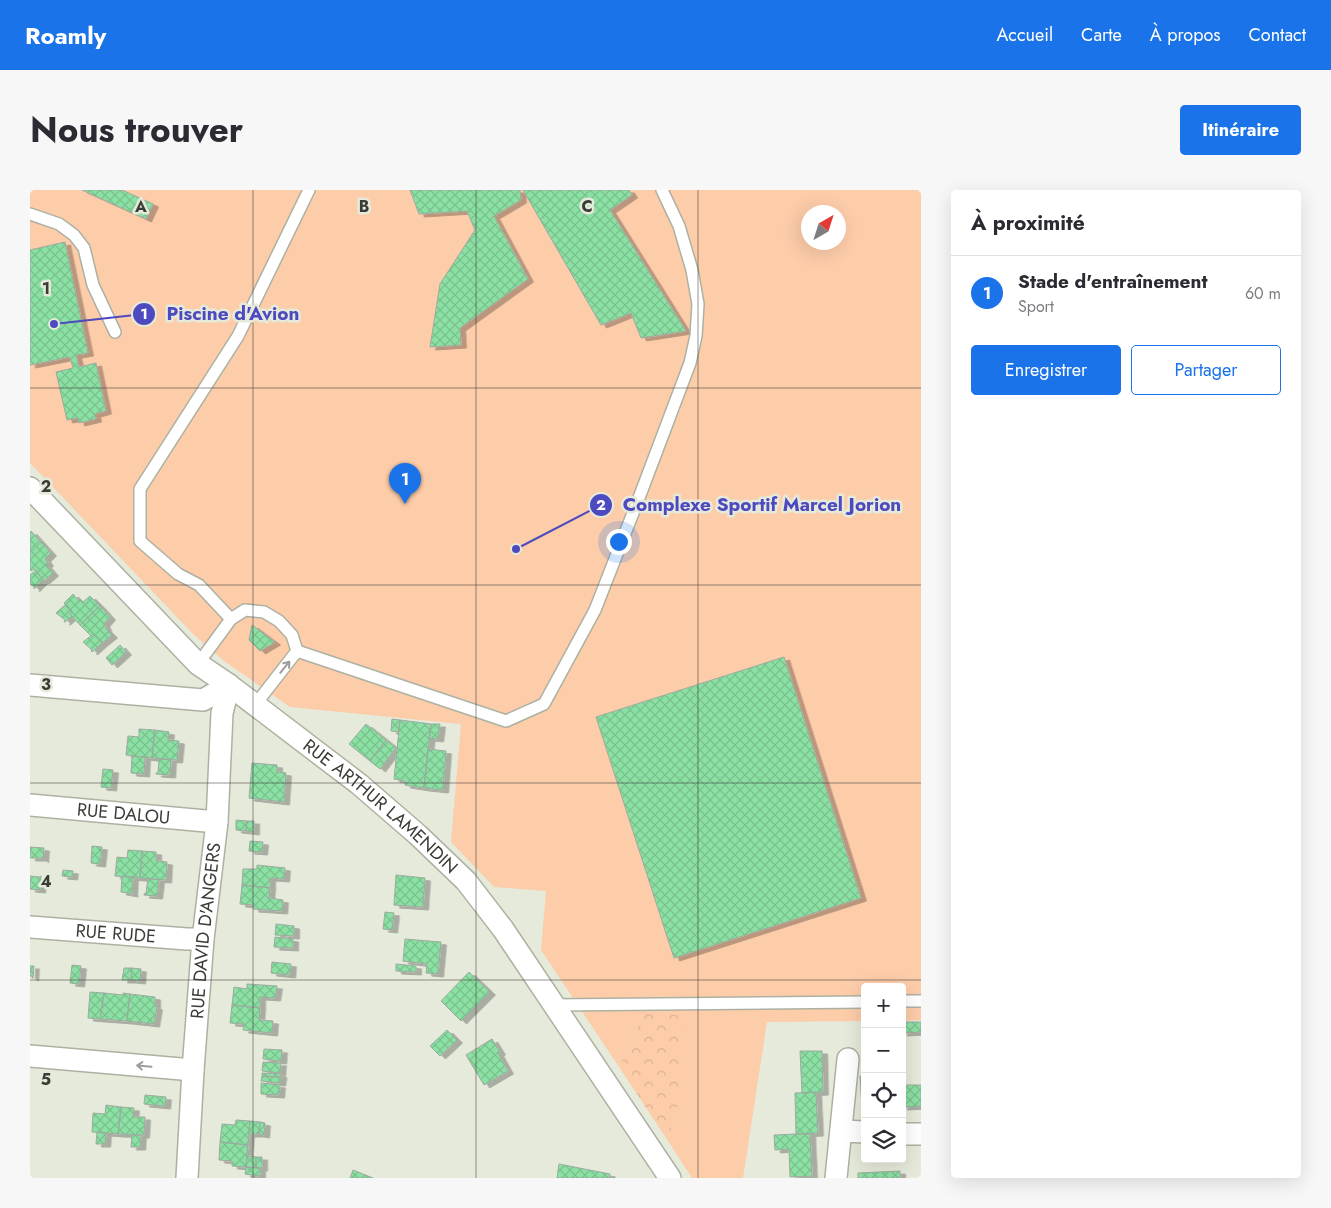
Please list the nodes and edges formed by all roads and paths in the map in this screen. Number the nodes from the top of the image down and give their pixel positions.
1 (310, 190) edge
2 (662, 190) edge
3 (30, 214) edge
4 (115, 332) dead end
5 (30, 488) edge
6 (230, 619) junction
7 (297, 652) junction
8 (198, 664) junction
9 (30, 685) edge
10 (229, 685) junction
11 (254, 704) junction
12 (30, 805) edge
13 (217, 822) junction
14 (30, 927) edge
15 (203, 939) junction
16 (906, 1001) edge
17 (921, 1001) edge
18 (861, 1002) edge
19 (553, 1005) junction
20 (30, 1056) edge
21 (848, 1059) dead end
22 (193, 1070) junction
23 (841, 1131) junction
24 (861, 1132) edge
25 (906, 1134) edge
26 (921, 1134) edge
27 (187, 1178) edge
28 (670, 1178) edge
29 (836, 1178) edge

1 - 6 lane
2 - 7 lane
3 - 4 lane
5 - 8 street, RUE ARTHUR LAMENDIN
6 - 7 lane
6 - 8 lane
11 -> 7 lane
8 - 10 street, RUE ARTHUR LAMENDIN
9 - 10 street
10 - 11 street, RUE ARTHUR LAMENDIN
10 - 13 street, RUE DAVID D'ANGERS
11 - 19 street, RUE ARTHUR LAMENDIN
12 - 13 street, RUE DALOU
13 - 15 street, RUE DAVID D'ANGERS
14 - 15 street, RUE RUDE
15 - 22 street, RUE DAVID D'ANGERS
16 - 17 lane
18 - 19 lane
19 - 28 street, RUE ARTHUR LAMENDIN
22 -> 20 street
21 - 23 street
22 - 27 street, RUE DAVID D'ANGERS
23 - 24 street
23 - 29 street
25 - 26 street

